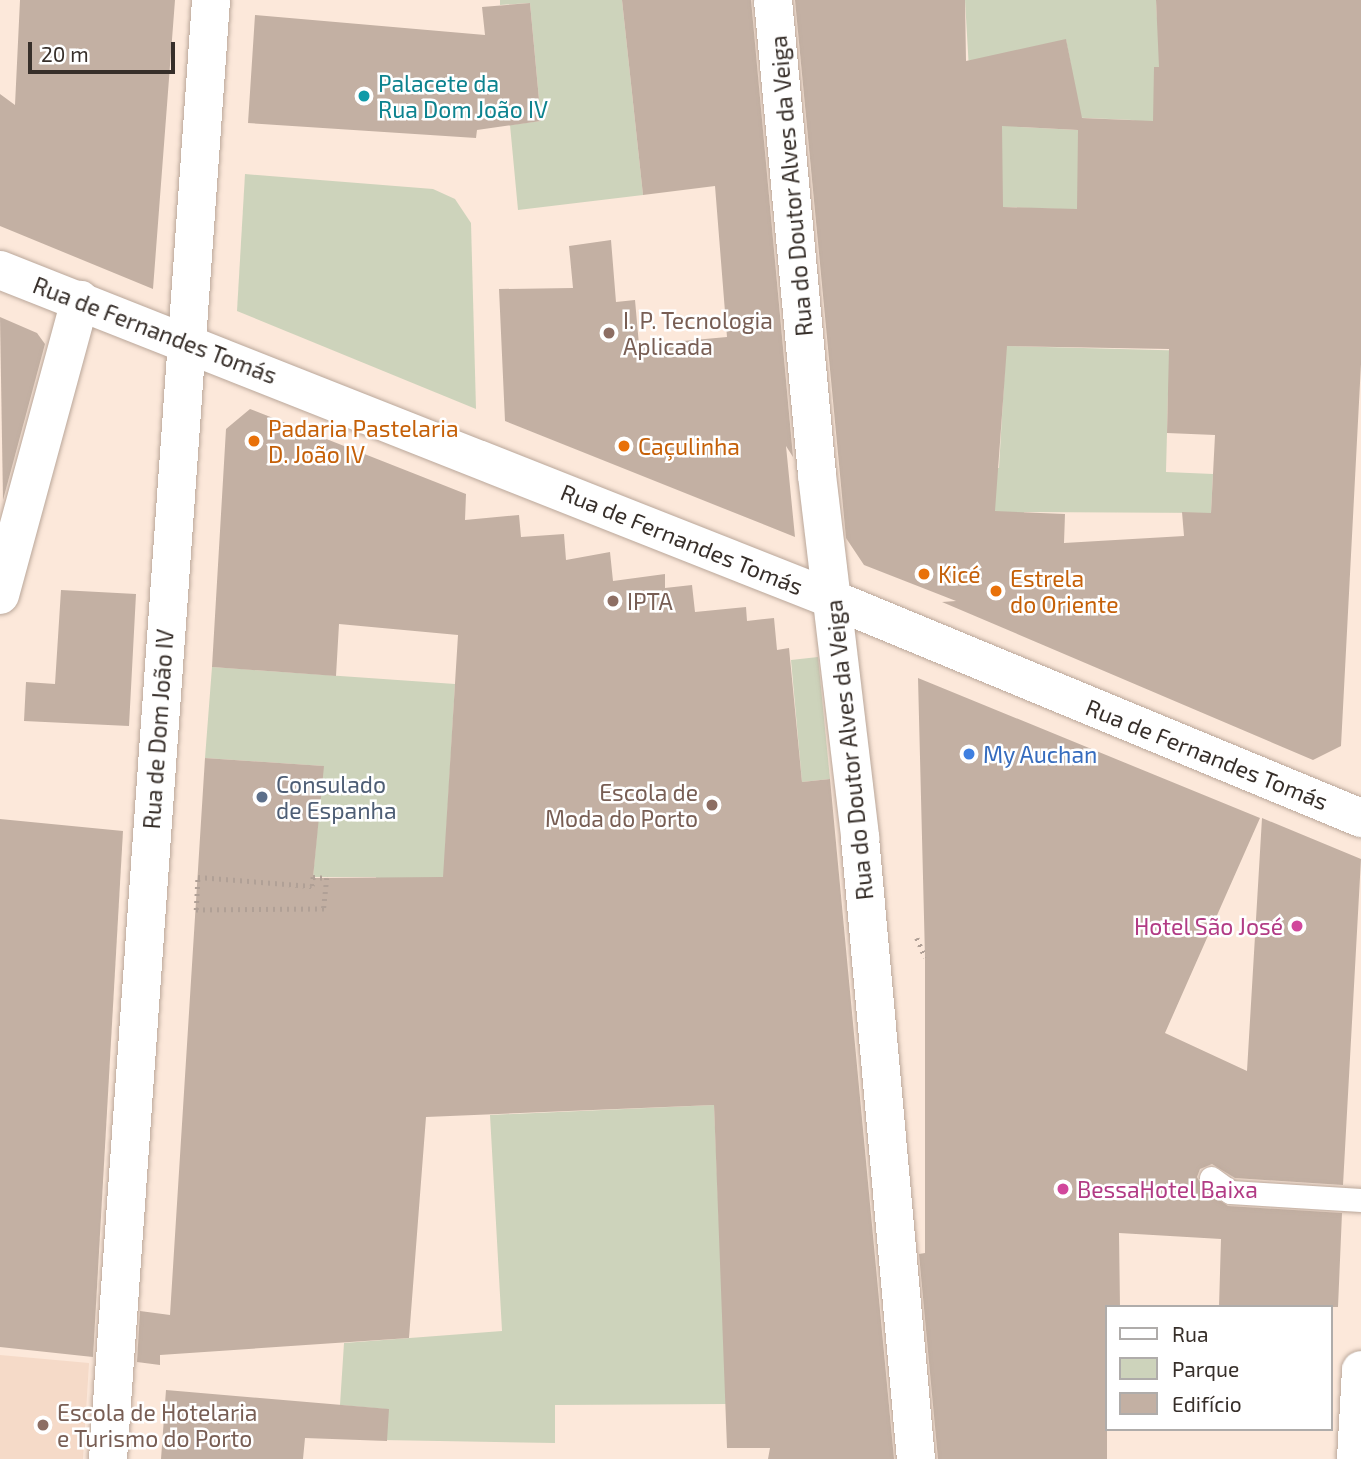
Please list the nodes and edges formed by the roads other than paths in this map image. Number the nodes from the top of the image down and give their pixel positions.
1 (211, 0) edge
2 (773, 0) edge
3 (0, 270) edge
4 (79, 300) junction
5 (185, 341) junction
6 (0, 596) edge
7 (832, 599) junction
8 (1361, 818) edge
9 (1211, 1178) dead end
10 (1361, 1200) edge
11 (1361, 1370) edge
12 (108, 1459) edge
13 (916, 1459) edge
14 (1356, 1459) edge

1 - 5 main road, Rua de Dom João IV
2 - 7 main road, Rua do Doutor Alves da Veiga
3 - 4 main road, Rua de Fernandes Tomás
4 - 5 main road, Rua de Fernandes Tomás
4 - 6 main road
5 - 7 main road, Rua de Fernandes Tomás
5 - 12 main road, Rua de Dom João IV
7 - 8 main road, Rua de Fernandes Tomás
7 - 13 main road, Rua do Doutor Alves da Veiga
9 - 10 lane
11 - 14 main road

